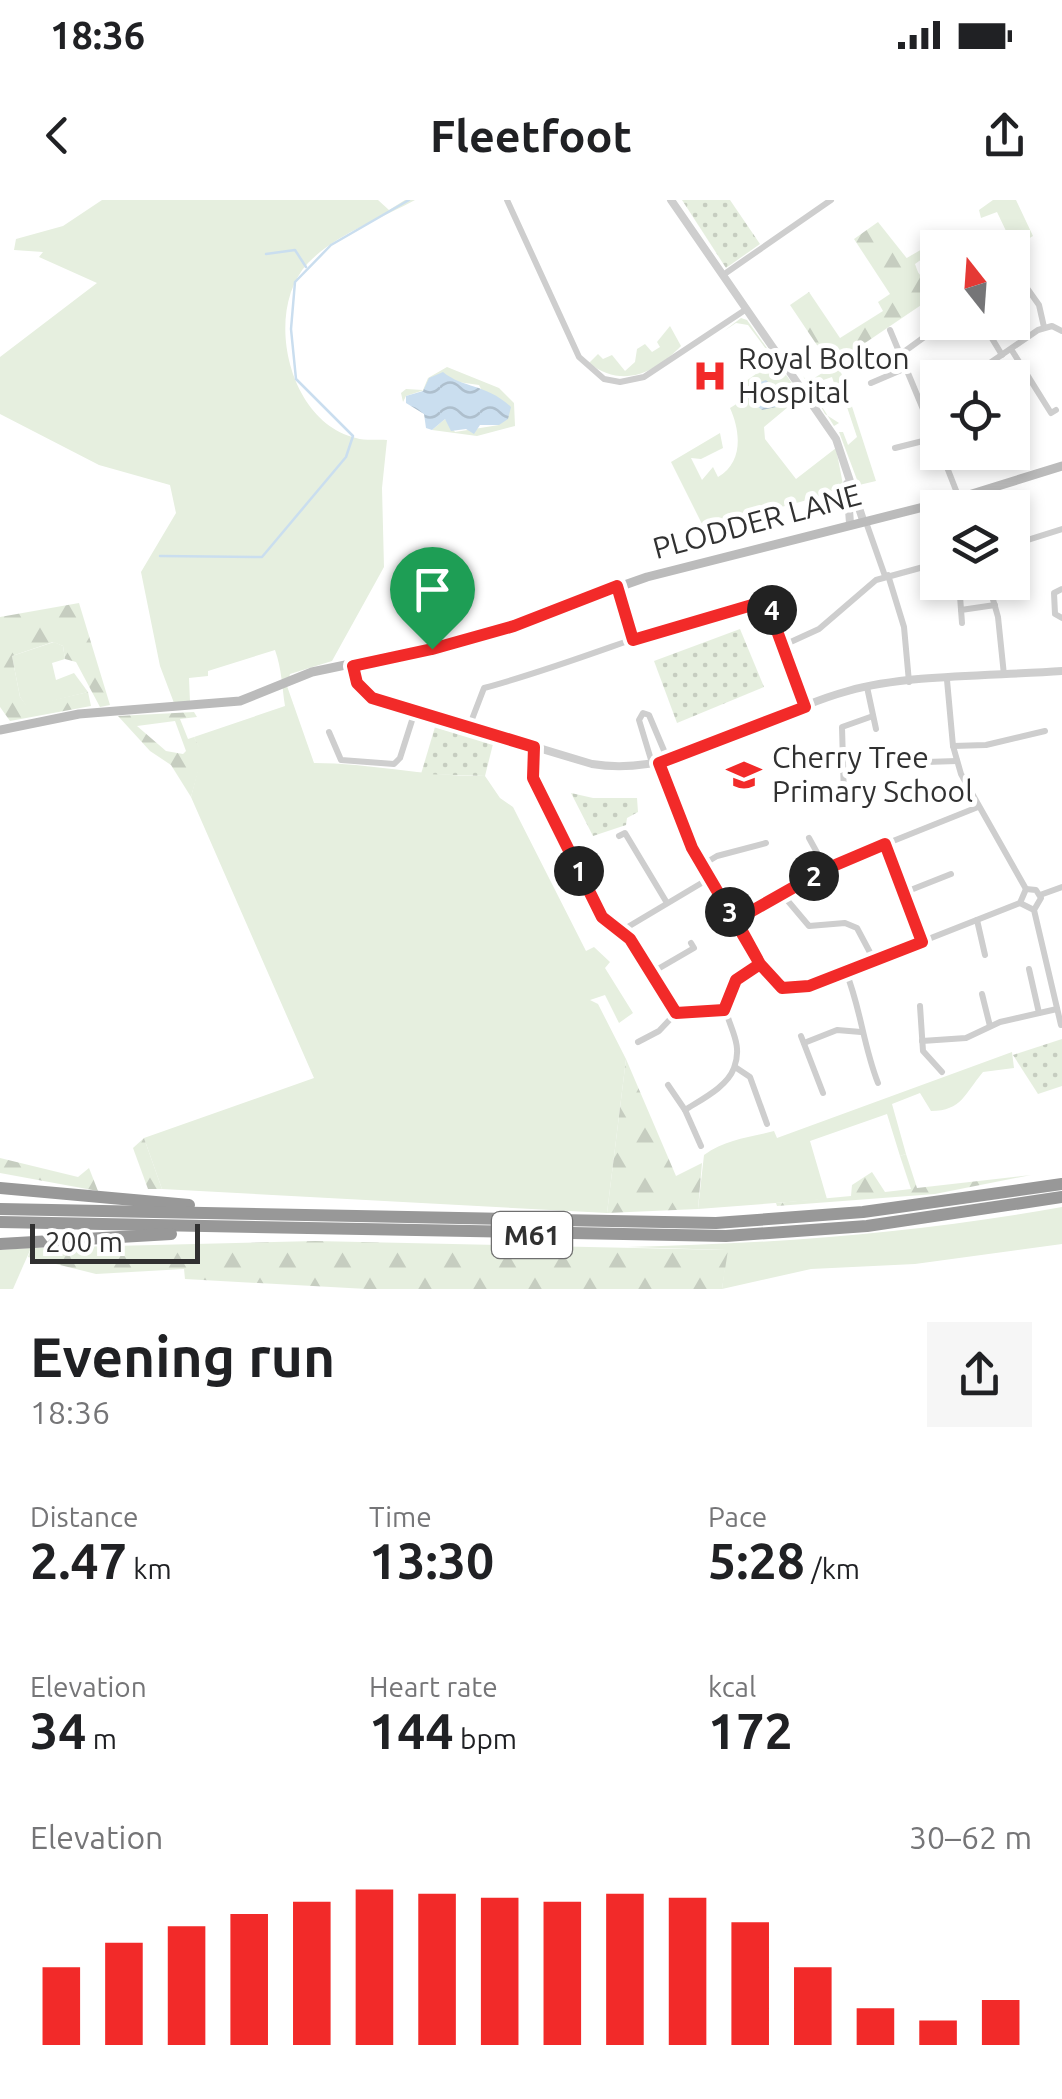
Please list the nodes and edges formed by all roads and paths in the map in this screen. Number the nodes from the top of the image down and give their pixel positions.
1 (507, 200) edge
2 (831, 200) edge
3 (676, 203) edge
4 (722, 276) junction
5 (1030, 292) edge
6 (745, 310) junction
7 (1044, 327) junction
8 (890, 330) dead end
9 (1062, 332) edge
10 (920, 340) edge
11 (993, 340) edge
12 (1012, 348) junction
13 (900, 354) junction
14 (1002, 356) junction
15 (996, 360) edge
16 (906, 368) junction
17 (871, 382) dead end
18 (920, 401) edge
19 (1056, 410) dead end
20 (920, 444) edge
21 (895, 448) dead end
22 (1062, 466) edge
23 (846, 470) junction
24 (992, 490) edge
25 (920, 510) edge
26 (850, 522) junction
27 (865, 522) junction
28 (1062, 529) edge
29 (1030, 539) edge
30 (920, 566) edge
31 (886, 575) junction
32 (617, 586) junction
33 (1062, 589) edge
34 (960, 600) edge
35 (993, 600) edge
36 (995, 605) junction
37 (961, 610) junction
38 (1062, 618) edge
39 (962, 623) dead end
40 (633, 640) junction
41 (784, 645) junction
42 (353, 666) junction
43 (1062, 671) edge
44 (1004, 676) junction
45 (947, 680) junction
46 (909, 683) junction
47 (866, 687) junction
48 (805, 707) junction
49 (415, 711) junction
50 (873, 716) junction
51 (469, 727) junction
52 (876, 729) dead end
53 (0, 730) edge
54 (1045, 731) dead end
55 (329, 732) dead end
56 (953, 746) junction
57 (534, 747) junction
58 (957, 760) junction
59 (660, 763) junction
60 (895, 763) dead end
61 (846, 794) dead end
62 (978, 808) junction
63 (619, 836) dead end
64 (809, 838) dead end
65 (766, 843) dead end
66 (885, 844) junction
67 (702, 864) junction
68 (826, 869) junction
69 (951, 874) dead end
70 (710, 878) junction
71 (1062, 886) edge
72 (1026, 890) junction
73 (903, 893) junction
74 (782, 894) junction
75 (1040, 895) junction
76 (667, 903) junction
77 (1020, 904) junction
78 (1034, 910) junction
79 (736, 920) junction
80 (977, 920) junction
81 (620, 931) junction
82 (922, 942) junction
83 (691, 944) dead end
84 (985, 955) dead end
85 (874, 960) junction
86 (760, 964) junction
87 (1028, 969) dead end
88 (846, 972) junction
89 (652, 973) junction
90 (981, 994) dead end
91 (920, 1006) dead end
92 (1057, 1009) junction
93 (724, 1010) junction
94 (676, 1013) junction
95 (1038, 1013) junction
96 (1061, 1025) edge
97 (990, 1026) junction
98 (861, 1032) junction
99 (922, 1041) junction
100 (643, 1042) dead end
101 (734, 1067) junction
102 (937, 1069) dead end
103 (878, 1083) dead end
104 (657, 1089) dead end
105 (823, 1093) dead end
106 (686, 1110) junction
107 (767, 1119) dead end
108 (701, 1146) dead end
109 (1062, 1184) edge
110 (0, 1188) edge
111 (1062, 1196) edge
112 (0, 1209) edge
113 (326, 1217) junction
114 (0, 1222) edge
115 (288, 1229) junction
116 (0, 1244) edge

1 - 6 street
2 - 4 street
3 - 4 street
4 - 6 street
5 - 7 street
6 - 23 street
7 - 9 street
7 - 12 street
8 - 13 street
10 - 13 street
11 - 14 street
12 - 14 street
12 - 19 street
13 - 16 street
14 - 15 street
16 - 17 street
16 - 18 street
20 - 21 street
22 - 24 main road, PLODDER LANE
23 - 26 street
23 - 27 street
25 - 27 main road, PLODDER LANE
26 - 27 main road, PLODDER LANE
26 - 32 main road, PLODDER LANE
27 - 31 street
28 - 29 street
30 - 31 street
31 - 41 street
31 - 46 street
32 - 40 street
32 - 42 main road, PLODDER LANE
33 - 38 street
34 - 37 street
35 - 36 street
36 - 37 street
36 - 44 street
37 - 39 street
40 - 41 street
40 - 51 street
41 - 48 street
42 - 49 street
42 - 53 main road, PLODDER LANE
43 - 44 street
44 - 45 street
45 - 46 street
45 - 56 street
46 - 47 street
47 - 48 street
47 - 50 street
48 - 59 street
49 - 51 street
49 - 55 street
50 - 52 street
50 - 61 street
51 - 57 street
54 - 56 street
56 - 58 street
57 - 59 street
57 - 81 street
58 - 60 street
58 - 62 street
59 - 59 street
59 - 67 street
62 - 66 street
62 - 72 street
63 - 76 street
64 - 68 street
65 - 67 street
66 - 68 street
66 - 73 street
67 - 70 street
68 - 74 street
69 - 73 street
70 - 76 street
70 - 79 street
71 - 75 street
72 - 75 street
72 - 77 street
73 - 82 street
74 - 79 street
74 - 85 street
75 - 78 street
76 - 81 street
77 - 78 street
77 - 80 street
78 - 92 street
79 - 86 street
80 - 82 street
80 - 84 street
81 - 89 street
82 - 85 street
83 - 89 street
85 - 88 street
86 - 88 street
86 - 93 street
87 - 95 street
88 - 98 street
89 - 94 street
90 - 97 street
91 - 99 street
92 - 95 street
92 - 96 street
93 - 94 street
93 - 101 street
94 - 100 street
95 - 97 street
97 - 99 street
98 - 103 street
98 - 105 street
99 - 102 street
101 - 106 street
101 - 107 street
104 - 106 street
106 - 108 street
109 - 113 highway, M61
110 - 113 highway, M61
111 - 115 highway, M61
112 - 113 highway, M61
114 - 115 highway, M61
115 - 116 highway, M61

